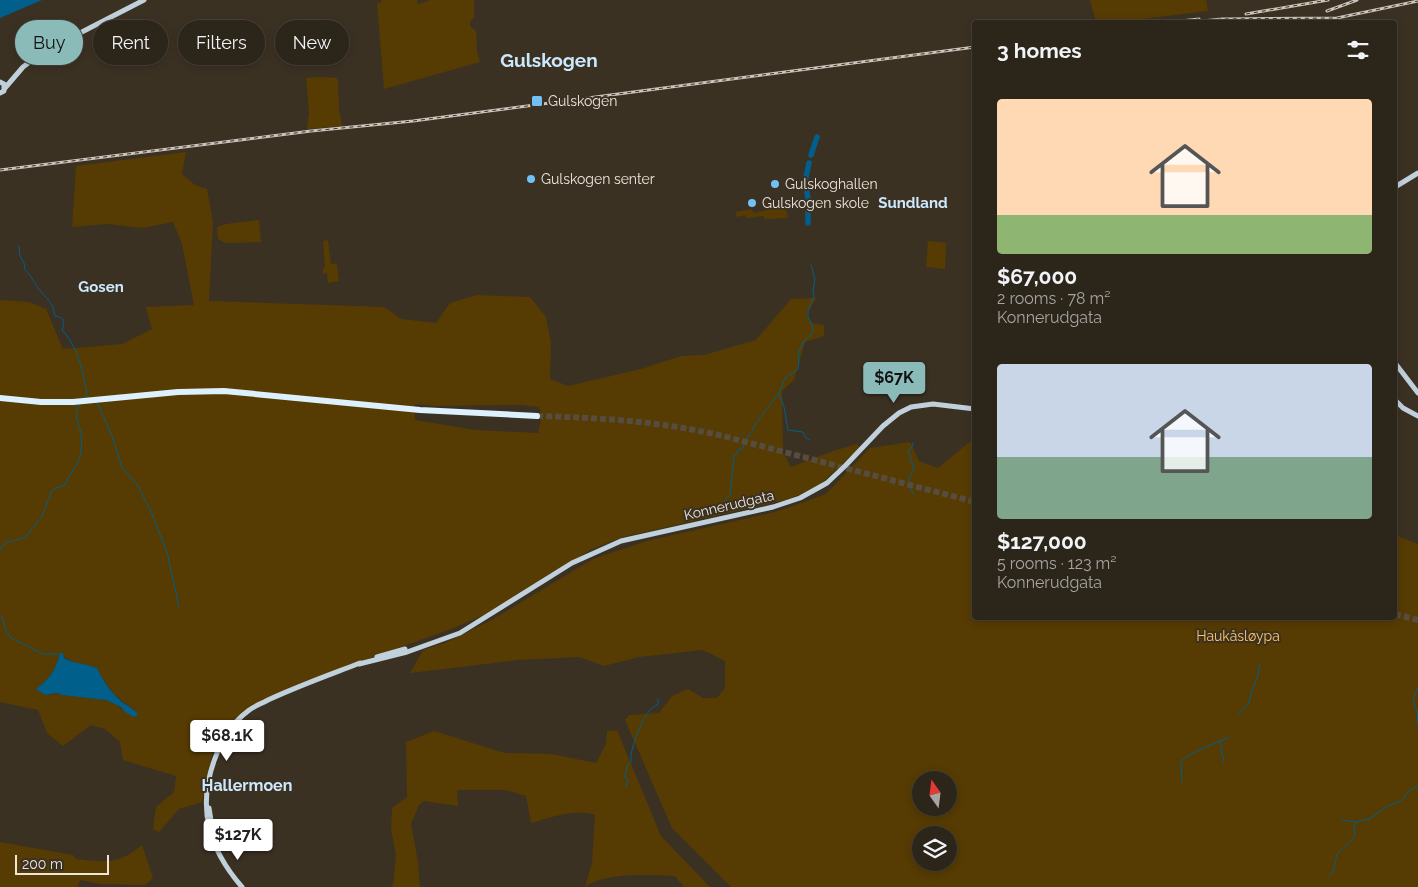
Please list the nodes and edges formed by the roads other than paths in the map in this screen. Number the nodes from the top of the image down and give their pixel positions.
1 (144, 0) edge
2 (14, 75) junction
3 (1, 82) edge
4 (5, 88) junction
5 (0, 93) edge
6 (1418, 173) edge
7 (1397, 185) edge
8 (1397, 367) edge
9 (1418, 393) edge
10 (0, 397) edge
11 (1397, 402) edge
12 (972, 409) edge
13 (537, 416) tunnel mouth
14 (1418, 416) edge
15 (265, 702) junction
16 (242, 887) edge
17 (246, 887) edge

1 - 2 main road
2 - 3 main road
2 - 4 main road
3 - 4 main road
4 - 5 main road
6 - 7 main road
8 - 9 main road
10 - 13 highway
11 - 14 main road
12 - 15 main road, Konnerudgata
15 - 16 main road, Konnerudgata
15 - 17 main road, Konnerudgata

